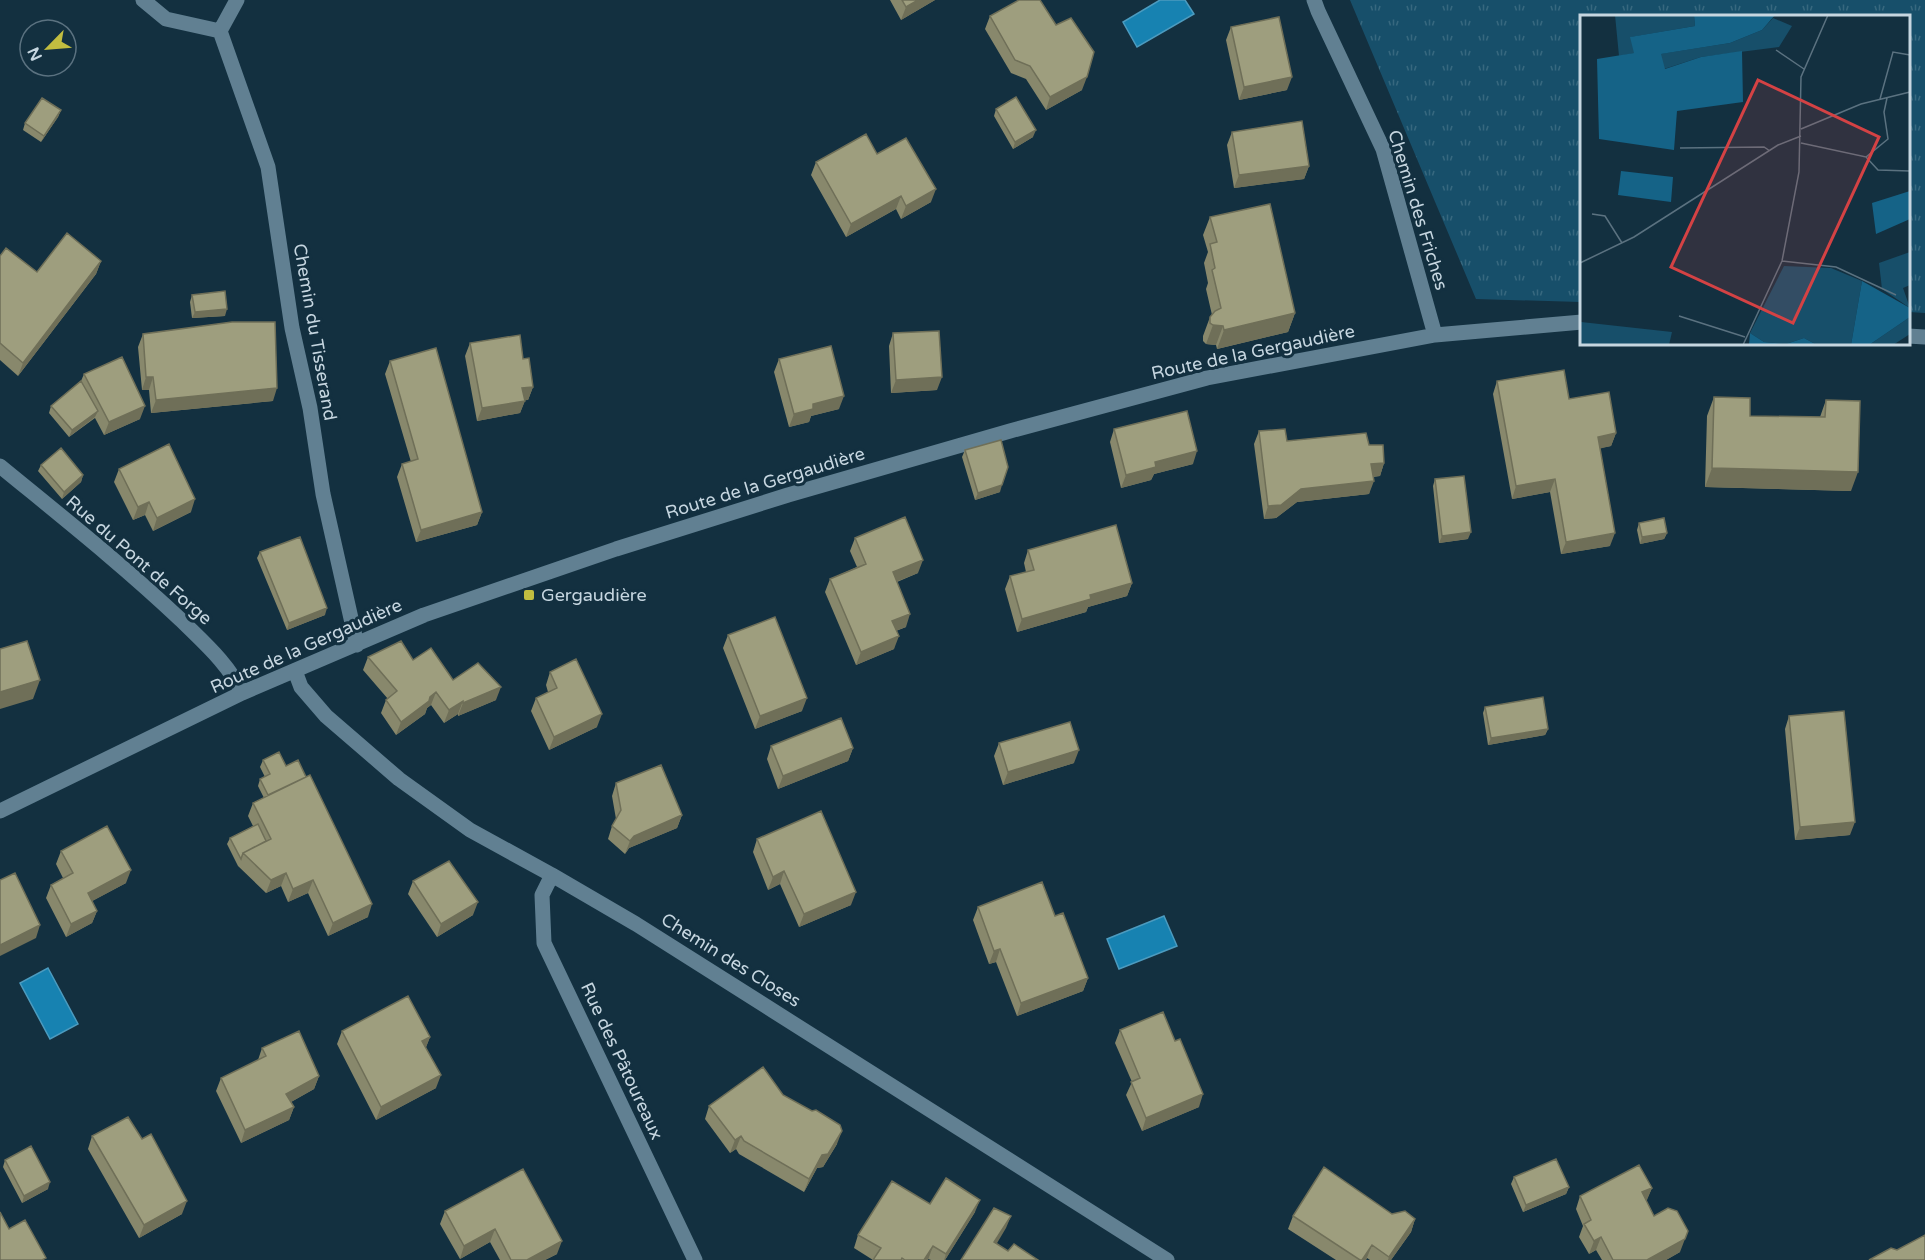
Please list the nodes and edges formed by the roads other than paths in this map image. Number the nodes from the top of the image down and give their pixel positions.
1 (143, 0) edge
2 (237, 0) edge
3 (1314, 0) edge
4 (220, 31) junction
5 (1580, 322) edge
6 (1435, 335) junction
7 (1910, 336) edge
8 (1925, 337) edge
9 (0, 466) edge
10 (357, 645) junction
11 (295, 671) junction
12 (242, 693) junction
13 (0, 811) edge
14 (552, 875) junction
15 (695, 1260) edge
16 (1167, 1260) edge

1 - 4 street
2 - 4 street
3 - 6 street, Chemin des Friches
4 - 10 street, Chemin du Tisserand
5 - 6 street, Route de la Gergaudière
6 - 10 street, Route de la Gergaudière
7 - 8 street
9 - 12 street, Rue du Pont de Forge
10 - 11 street, Route de la Gergaudière
11 - 12 street, Route de la Gergaudière
11 - 14 street, Chemin des Closes
12 - 13 street, Route de la Gergaudière
14 - 15 street, Rue des Pâtoureaux
14 - 16 street, Chemin des Closes

